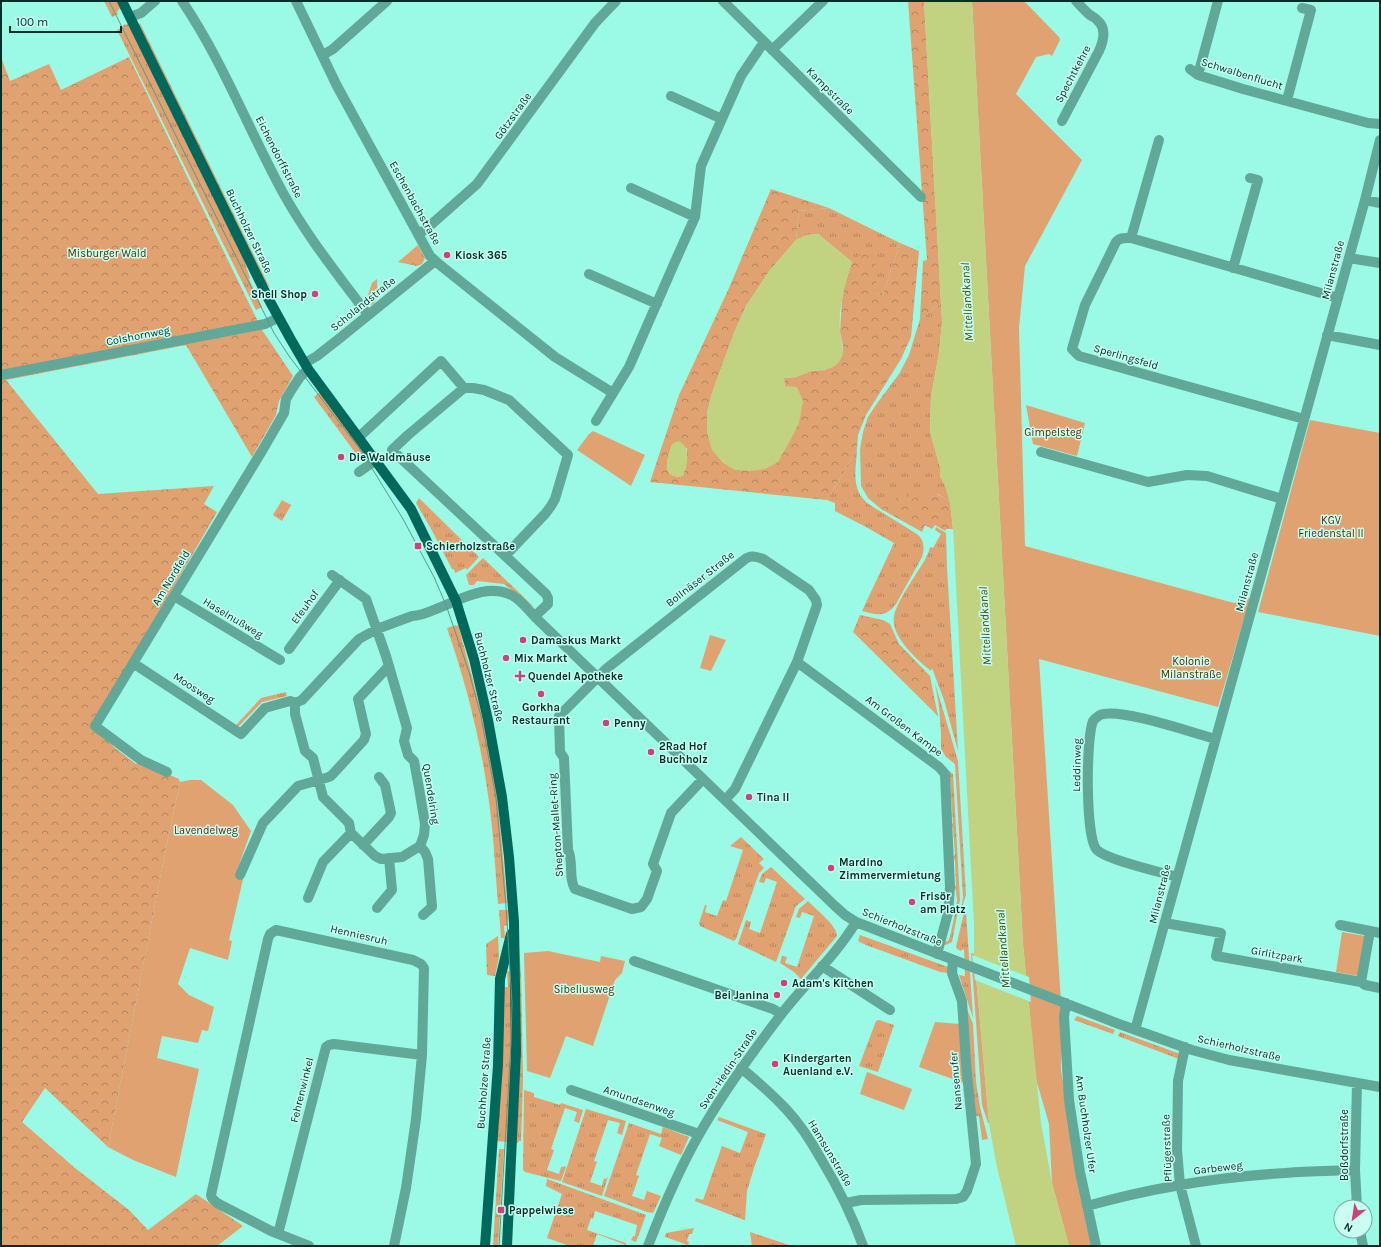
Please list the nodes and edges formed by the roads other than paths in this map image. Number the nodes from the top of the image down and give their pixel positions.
1 (122, 1) edge
2 (155, 1) edge
3 (182, 1) edge
4 (296, 1) edge
5 (387, 1) edge
6 (616, 1) edge
7 (722, 1) edge
8 (823, 1) edge
9 (1076, 1) edge
10 (1218, 1) edge
11 (1302, 8) dead end
12 (130, 17) junction
13 (764, 42) junction
14 (772, 50) junction
15 (323, 55) junction
16 (671, 96) dead end
17 (1287, 100) junction
18 (722, 119) junction
19 (1062, 121) dead end
20 (1380, 124) edge
21 (1159, 140) dead end
22 (1380, 140) edge
23 (1250, 178) dead end
24 (631, 188) dead end
25 (921, 197) dead end
26 (1365, 200) junction
27 (1380, 203) edge
28 (695, 217) junction
29 (418, 234) junction
30 (1131, 238) junction
31 (1349, 258) junction
32 (435, 261) junction
33 (1380, 263) edge
34 (1233, 268) junction
35 (589, 274) dead end
36 (1338, 298) junction
37 (657, 304) junction
38 (368, 315) junction
39 (278, 318) junction
40 (1327, 336) junction
41 (1380, 345) edge
42 (307, 366) junction
43 (1, 375) edge
44 (464, 388) junction
45 (613, 393) junction
46 (1304, 419) junction
47 (596, 420) dead end
48 (359, 437) junction
49 (1041, 452) dead end
50 (376, 460) junction
51 (359, 472) dead end
52 (1282, 499) junction
53 (504, 556) junction
54 (174, 596) junction
55 (456, 601) junction
56 (535, 616) junction
57 (377, 629) junction
58 (289, 649) dead end
59 (280, 660) dead end
60 (797, 662) junction
61 (133, 663) junction
62 (389, 666) junction
63 (598, 677) junction
64 (295, 703) junction
65 (1215, 739) junction
66 (167, 772) dead end
67 (379, 777) dead end
68 (703, 779) junction
69 (319, 780) junction
70 (725, 800) junction
71 (351, 833) junction
72 (363, 845) junction
73 (420, 846) junction
74 (389, 858) junction
75 (240, 875) dead end
76 (1178, 877) junction
77 (308, 898) dead end
78 (377, 908) dead end
79 (423, 915) dead end
80 (514, 922) junction
81 (856, 922) junction
82 (1165, 923) junction
83 (1340, 925) dead end
84 (1370, 931) junction
85 (1380, 933) edge
86 (937, 954) junction
87 (953, 960) junction
88 (634, 961) dead end
89 (822, 966) junction
90 (1360, 982) junction
91 (1380, 988) edge
92 (1066, 1003) junction
93 (890, 1010) dead end
94 (781, 1014) junction
95 (1134, 1030) junction
96 (1185, 1047) junction
97 (422, 1055) junction
98 (741, 1068) junction
99 (1357, 1083) junction
100 (1380, 1087) edge
101 (571, 1090) dead end
102 (699, 1134) junction
103 (1355, 1170) junction
104 (1180, 1185) junction
105 (1357, 1199) edge
106 (846, 1203) junction
107 (1087, 1206) junction
108 (278, 1234) junction
109 (309, 1246) edge
110 (394, 1246) edge
111 (485, 1246) edge
112 (506, 1246) edge
113 (648, 1246) edge
114 (863, 1246) edge
115 (1096, 1246) edge
116 (1196, 1246) edge

1 - 12 main road, Buchholzer Straße
2 - 12 street
3 - 38 street, Eichendorffstraße
4 - 15 street, Eschenbachstraße
5 - 15 street
6 - 29 street, Götzstraße
7 - 13 street, Kampstraße
8 - 14 street
9 - 19 street, Spechtkehre
10 - 17 street, Schwalbenflucht
11 - 17 street, Schwalbenflucht
12 - 39 main road, Buchholzer Straße
13 - 14 street, Kampstraße
13 - 18 street
14 - 25 street, Kampstraße
15 - 29 street, Eschenbachstraße
16 - 18 street
17 - 20 street, Schwalbenflucht
18 - 28 street
21 - 30 street
22 - 26 street, Milanstraße
23 - 34 street
24 - 28 street
26 - 27 street
26 - 31 street, Milanstraße
28 - 37 street
29 - 32 street, Eschenbachstraße
30 - 34 street
30 - 46 street, Sperlingsfeld
31 - 33 street
31 - 36 street, Milanstraße
32 - 38 street, Scholandstraße
32 - 45 street, Eschenbachstraße
34 - 36 street
35 - 37 street
36 - 40 street, Milanstraße
37 - 45 street
38 - 42 street, Scholandstraße
39 - 42 main road, Buchholzer Straße
39 - 43 street, Colshornweg
40 - 41 street
40 - 46 street, Milanstraße
42 - 48 main road, Buchholzer Straße
42 - 54 street, Am Nordfeld
44 - 48 street
44 - 53 street
44 - 53 street
45 - 47 street
46 - 52 street, Milanstraße
48 - 50 main road, Buchholzer Straße
49 - 52 street
50 - 51 street
50 - 55 main road, Buchholzer Straße
52 - 65 street, Milanstraße
53 - 56 street
54 - 59 street, Haselnußweg
54 - 61 street, Am Nordfeld
55 - 56 street, Schierholzstraße
55 - 57 street
55 - 80 main road, Buchholzer Straße
56 - 63 street, Schierholzstraße
57 - 58 street, Efeuhof
57 - 62 street, Quendelring
57 - 64 street
60 - 63 street, Bollnäser Straße
60 - 70 street, Bollnäser Straße
60 - 86 street, Am Großen Kampe
61 - 64 street, Moosweg
61 - 66 street, Am Nordfeld
62 - 69 street
62 - 73 street, Quendelring
63 - 68 street, Schierholzstraße
63 - 68 street, Shepton-Mallet-Ring
64 - 69 street
65 - 76 street, Milanstraße
65 - 76 street, Leddinweg
67 - 72 street
68 - 70 street, Schierholzstraße
69 - 71 street
69 - 75 street
70 - 81 street, Schierholzstraße
71 - 72 street
71 - 77 street
72 - 74 street
73 - 74 street
73 - 79 street
74 - 78 street
76 - 82 street, Milanstraße
80 - 111 main road, Buchholzer Straße
80 - 112 main road, Buchholzer Straße
81 - 86 street, Schierholzstraße
81 - 89 street, Sven-Hedin-Straße
82 - 90 street, Girlitzpark
82 - 95 street, Milanstraße
83 - 84 street
84 - 85 street
84 - 90 street
86 - 87 street, Schierholzstraße
87 - 92 street, Schierholzstraße
87 - 106 street, Nansenufer
88 - 94 street
89 - 93 street
89 - 94 street, Sven-Hedin-Straße
90 - 91 street
92 - 95 street, Schierholzstraße
92 - 107 street, Am Buchholzer Ufer
94 - 98 street, Sven-Hedin-Straße
95 - 96 street, Schierholzstraße
96 - 99 street, Schierholzstraße
96 - 104 street, Pflügerstraße
97 - 108 street, Fehrenwinkel
97 - 108 street, Henniesruh
97 - 110 street, Henniesruh
98 - 102 street, Sven-Hedin-Straße
98 - 106 street, Hamsunstraße
99 - 100 street, Schierholzstraße
99 - 103 street, Boßdorfstraße
101 - 102 street, Amundsenweg
102 - 113 street, Sven-Hedin-Straße
103 - 104 street, Garbeweg
103 - 105 street, Boßdorfstraße
104 - 107 street, Garbeweg
104 - 116 street, Pflügerstraße
106 - 114 street, Hamsunstraße
107 - 115 street, Am Buchholzer Ufer
108 - 109 street

